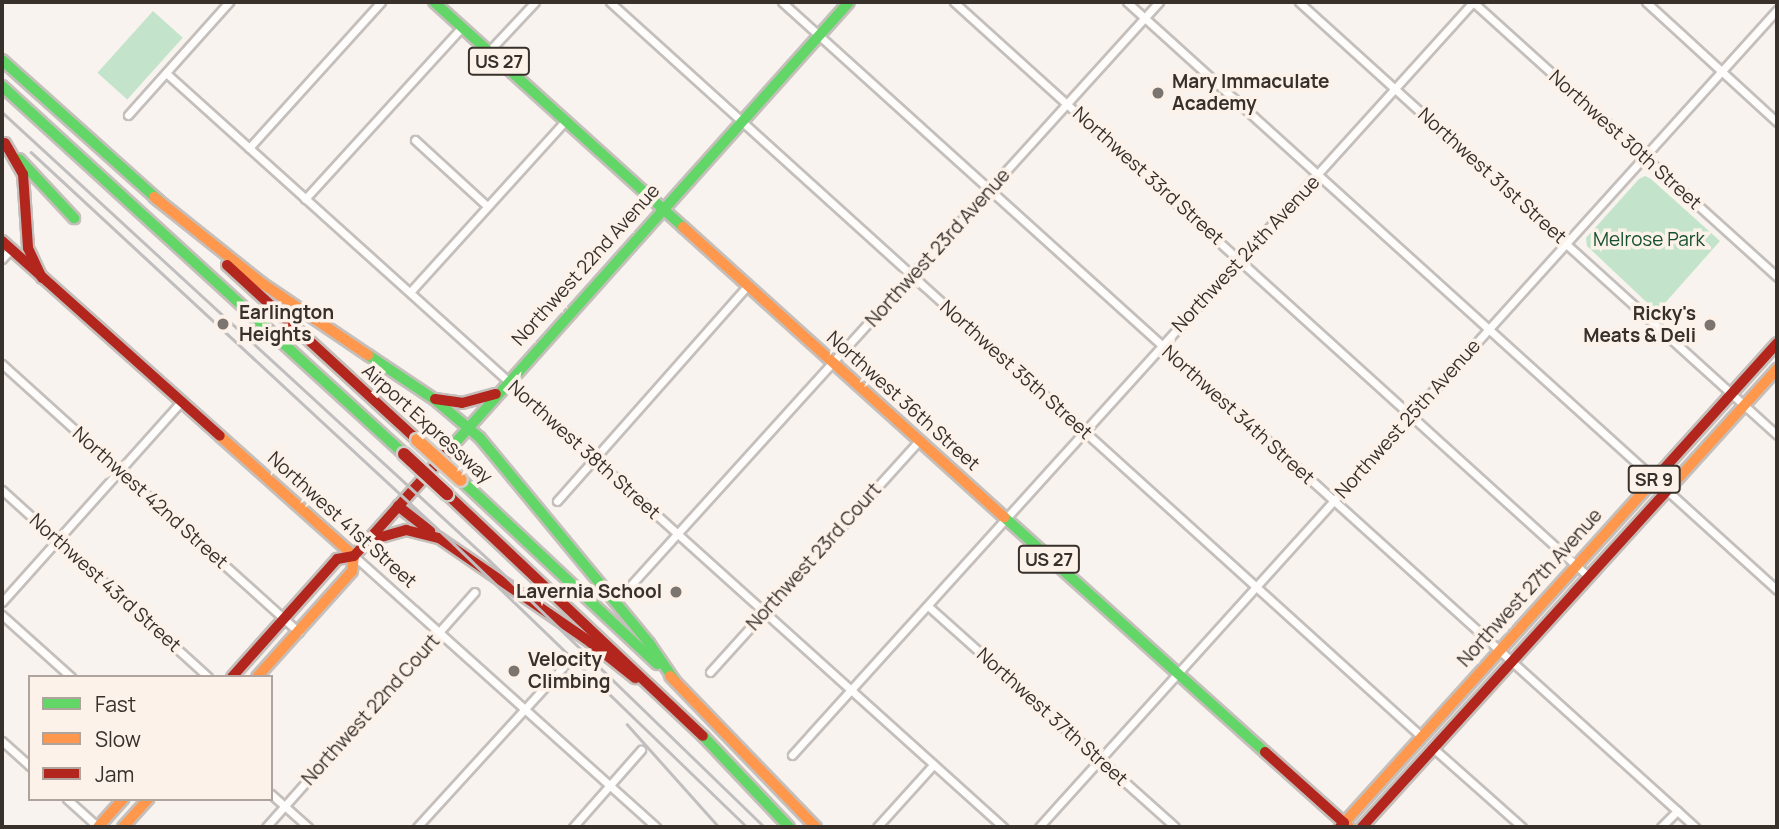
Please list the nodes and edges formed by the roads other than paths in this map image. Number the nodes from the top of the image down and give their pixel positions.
1 (229, 2) edge
2 (381, 2) edge
3 (435, 2) edge
4 (535, 2) edge
5 (610, 2) edge
6 (782, 2) edge
7 (849, 2) edge
8 (954, 2) edge
9 (1128, 2) edge
10 (1159, 2) edge
11 (1300, 2) edge
12 (1473, 2) edge
13 (1646, 2) edge
14 (1777, 10) edge
15 (1145, 17) junction
16 (462, 27) junction
17 (818, 36) junction
18 (489, 51) junction
19 (2, 60) edge
20 (1722, 71) junction
21 (166, 73) junction
22 (2, 86) edge
23 (1396, 88) junction
24 (1069, 103) junction
25 (128, 115) dead end
26 (565, 121) junction
27 (740, 122) junction
28 (1777, 122) edge
29 (415, 140) dead end
30 (3, 142) edge
31 (249, 148) junction
32 (1644, 158) junction
33 (1319, 175) junction
34 (990, 190) junction
35 (155, 197) junction
36 (305, 200) junction
37 (488, 206) junction
38 (663, 208) junction
39 (74, 218) dead end
40 (1567, 244) junction
41 (5, 250) edge
42 (1241, 260) junction
43 (912, 277) junction
44 (1777, 277) edge
45 (42, 278) junction
46 (748, 285) junction
47 (411, 291) junction
48 (1489, 330) junction
49 (1777, 343) edge
50 (1161, 345) junction
51 (2, 364) edge
52 (834, 365) junction
53 (1777, 369) edge
54 (508, 382) junction
55 (496, 394) junction
56 (1732, 394) junction
57 (434, 399) junction
58 (182, 401) junction
59 (1745, 405) junction
60 (1412, 415) junction
61 (466, 427) junction
62 (1084, 431) junction
63 (1777, 435) edge
64 (919, 442) junction
65 (594, 460) junction
66 (120, 471) junction
67 (1654, 479) junction
68 (2, 490) edge
69 (1667, 491) junction
70 (557, 501) dead end
71 (1334, 502) junction
72 (398, 506) junction
73 (1006, 520) junction
74 (677, 535) junction
75 (439, 538) junction
76 (57, 540) junction
77 (367, 541) junction
78 (354, 556) junction
79 (1576, 566) junction
80 (1589, 578) junction
81 (630, 586) dead end
82 (1256, 588) junction
83 (1777, 590) edge
84 (475, 592) dead end
85 (2, 602) edge
86 (928, 606) junction
87 (764, 613) junction
88 (2, 615) edge
89 (285, 618) junction
90 (299, 632) junction
91 (439, 634) junction
92 (1500, 651) junction
93 (1513, 661) junction
94 (563, 667) dead end
95 (710, 672) dead end
96 (1177, 674) junction
97 (69, 675) edge
98 (206, 675) edge
99 (234, 675) edge
100 (259, 675) edge
101 (675, 681) junction
102 (852, 691) junction
103 (524, 709) junction
104 (682, 714) junction
105 (1427, 732) junction
106 (2, 741) edge
107 (1433, 748) junction
108 (641, 750) dead end
109 (792, 755) dead end
110 (1099, 760) junction
111 (28, 764) edge
112 (933, 765) junction
113 (610, 786) junction
114 (782, 791) junction
115 (273, 796) edge
116 (69, 801) edge
117 (121, 801) edge
118 (146, 801) edge
119 (285, 806) junction
120 (1677, 811) junction
121 (1344, 826) edge
122 (98, 827) edge
123 (123, 827) edge
124 (266, 827) edge
125 (309, 827) edge
126 (417, 827) edge
127 (573, 827) edge
128 (656, 827) edge
129 (789, 827) edge
130 (816, 827) edge
131 (827, 827) edge
132 (877, 827) edge
133 (1003, 827) edge
134 (1039, 827) edge
135 (1175, 827) edge
136 (1362, 827) edge
137 (1522, 827) edge
138 (1661, 827) edge
139 (1695, 827) edge

1 - 21 street
2 - 31 street
3 - 16 main road, Northwest 36th Street / US 27
4 - 18 street
5 - 27 street, Northwest 35th Street
6 - 17 street, Northwest 34th Street
7 - 17 main road, Northwest 22nd Avenue
8 - 24 street, Northwest 33rd Street
9 - 15 street
10 - 15 street, Northwest 23rd Avenue
11 - 23 street, Northwest 31st Street
12 - 23 street, Northwest 24th Avenue
12 - 32 street, Northwest 30th Street
13 - 20 street
14 - 20 street, Northwest 25th Avenue
15 - 24 street, Northwest 23rd Avenue
15 - 33 street
16 - 18 main road, Northwest 36th Street / US 27
16 - 36 street
17 - 27 main road, Northwest 22nd Avenue
17 - 34 street, Northwest 34th Street
18 - 26 main road, Northwest 36th Street / US 27
19 - 35 main road, Airport Expressway
20 - 28 street
20 - 32 street, Northwest 25th Avenue
21 - 25 street
21 - 31 street, Northwest 38th Street
22 - 104 main road, Airport Expressway, bridge
23 - 33 street, Northwest 24th Avenue
23 - 40 street, Northwest 31st Street
24 - 34 street, Northwest 23rd Avenue
24 - 42 street, Northwest 33rd Street
26 - 37 street
26 - 38 main road, Northwest 36th Street / US 27
27 - 38 main road, Northwest 22nd Avenue
27 - 43 street, Northwest 35th Street
29 - 37 street
30 - 39 main road
30 - 45 main road
31 - 36 street, Northwest 38th Street
32 - 40 street, Northwest 25th Avenue
32 - 44 street, Northwest 30th Street
33 - 42 street, Northwest 24th Avenue
33 - 48 street
34 - 43 street, Northwest 23rd Avenue
34 - 50 street, Northwest 34th Street
35 - 57 main road
35 - 101 main road, Airport Expressway, bridge
36 - 47 street, Northwest 38th Street
37 - 47 street
38 - 46 main road, Northwest 36th Street / US 27
38 - 54 main road, Northwest 22nd Avenue
40 - 48 street, Northwest 25th Avenue
40 - 56 street, Northwest 31st Street
41 - 45 main road, Northwest 41st Street
42 - 50 street, Northwest 24th Avenue
42 - 60 street, Northwest 33rd Street
43 - 52 street, Northwest 23rd Avenue
43 - 62 street, Northwest 35th Street
45 - 58 main road, Northwest 41st Street
46 - 52 main road, Northwest 36th Street / US 27
46 - 65 street
47 - 54 street, Northwest 38th Street
48 - 60 street, Northwest 25th Avenue
48 - 67 street
49 - 56 main road, Northwest 27th Avenue / SR 9
50 - 62 street, Northwest 24th Avenue
50 - 71 street, Northwest 34th Street
51 - 66 street, Northwest 42nd Street
52 - 64 main road, Northwest 36th Street / US 27
52 - 74 street, Northwest 23rd Avenue
53 - 59 main road, Northwest 27th Avenue / SR 9
54 - 55 main road, Northwest 22nd Avenue
54 - 65 street, Northwest 38th Street
55 - 57 main road
55 - 61 main road, Northwest 22nd Avenue
56 - 59 street, Northwest 31st Street
56 - 67 main road, Northwest 27th Avenue / SR 9
57 - 61 main road
58 - 66 street
58 - 78 main road, Northwest 41st Street
59 - 63 street, Northwest 31st Street
59 - 69 main road, Northwest 27th Avenue / SR 9
60 - 71 street, Northwest 25th Avenue
60 - 79 street, Northwest 33rd Street
61 - 72 main road, Northwest 22nd Avenue
61 - 101 main road
62 - 73 street, Northwest 24th Avenue
62 - 82 street, Northwest 35th Street
64 - 73 main road, Northwest 36th Street / US 27
64 - 87 street, Northwest 23rd Court
65 - 70 street
65 - 74 street, Northwest 38th Street
66 - 76 street
66 - 89 street, Northwest 42nd Street
67 - 69 street
67 - 79 main road, Northwest 27th Avenue / SR 9
68 - 76 street, Northwest 43rd Street
69 - 80 main road, Northwest 27th Avenue / SR 9
69 - 83 street
71 - 82 street, Northwest 25th Avenue
71 - 92 street, Northwest 34th Street
72 - 75 main road
72 - 77 main road, Northwest 22nd Avenue
73 - 86 street, Northwest 24th Avenue
73 - 96 main road, Northwest 36th Street / US 27
74 - 81 street, Northwest 23rd Avenue
74 - 87 street, Northwest 38th Street
75 - 77 main road
75 - 104 main road
76 - 85 street
76 - 98 street, Northwest 43rd Street
77 - 78 main road, Northwest 22nd Avenue
78 - 89 main road, Northwest 22nd Avenue
78 - 90 main road, Northwest 22nd Avenue
78 - 91 street, Northwest 41st Street
79 - 80 street, Northwest 33rd Street
79 - 92 main road, Northwest 27th Avenue / SR 9
80 - 93 main road, Northwest 27th Avenue / SR 9
82 - 96 street, Northwest 25th Avenue
82 - 105 street, Northwest 35th Street
84 - 91 street, Northwest 22nd Court
86 - 102 street, Northwest 24th Avenue
86 - 110 street, Northwest 37th Street
87 - 95 street, Northwest 23rd Court
87 - 102 street, Northwest 38th Street
88 - 97 street
89 - 90 street, Northwest 42nd Street
89 - 99 main road, Northwest 22nd Avenue
90 - 100 main road, Northwest 22nd Avenue
91 - 103 street, Northwest 41st Street
91 - 119 street, Northwest 22nd Court
92 - 93 street, Northwest 34th Street
92 - 105 main road, Northwest 27th Avenue / SR 9
93 - 107 main road, Northwest 27th Avenue / SR 9
93 - 120 street, Northwest 34th Street
94 - 103 street
96 - 110 street, Northwest 25th Avenue
96 - 121 main road, Northwest 36th Street / US 27
101 - 114 main road, Airport Expressway
102 - 109 street, Northwest 24th Avenue
102 - 112 street, Northwest 38th Street
103 - 113 street, Northwest 41st Street
103 - 126 street
104 - 129 main road, Airport Expressway
105 - 107 main road
105 - 121 main road, Northwest 27th Avenue / SR 9
106 - 111 street
107 - 136 main road, Northwest 27th Avenue / SR 9
107 - 137 street
108 - 113 street
110 - 134 street, Northwest 25th Avenue
110 - 135 street, Northwest 37th Street
112 - 132 street
112 - 133 street, Northwest 38th Street
113 - 127 street
113 - 128 street, Northwest 41st Street
114 - 130 main road, Airport Expressway
114 - 131 main road
115 - 119 street
116 - 122 street
117 - 122 main road
118 - 123 main road
119 - 124 street, Northwest 22nd Court
119 - 125 street
120 - 138 street
120 - 139 street, Northwest 34th Street

